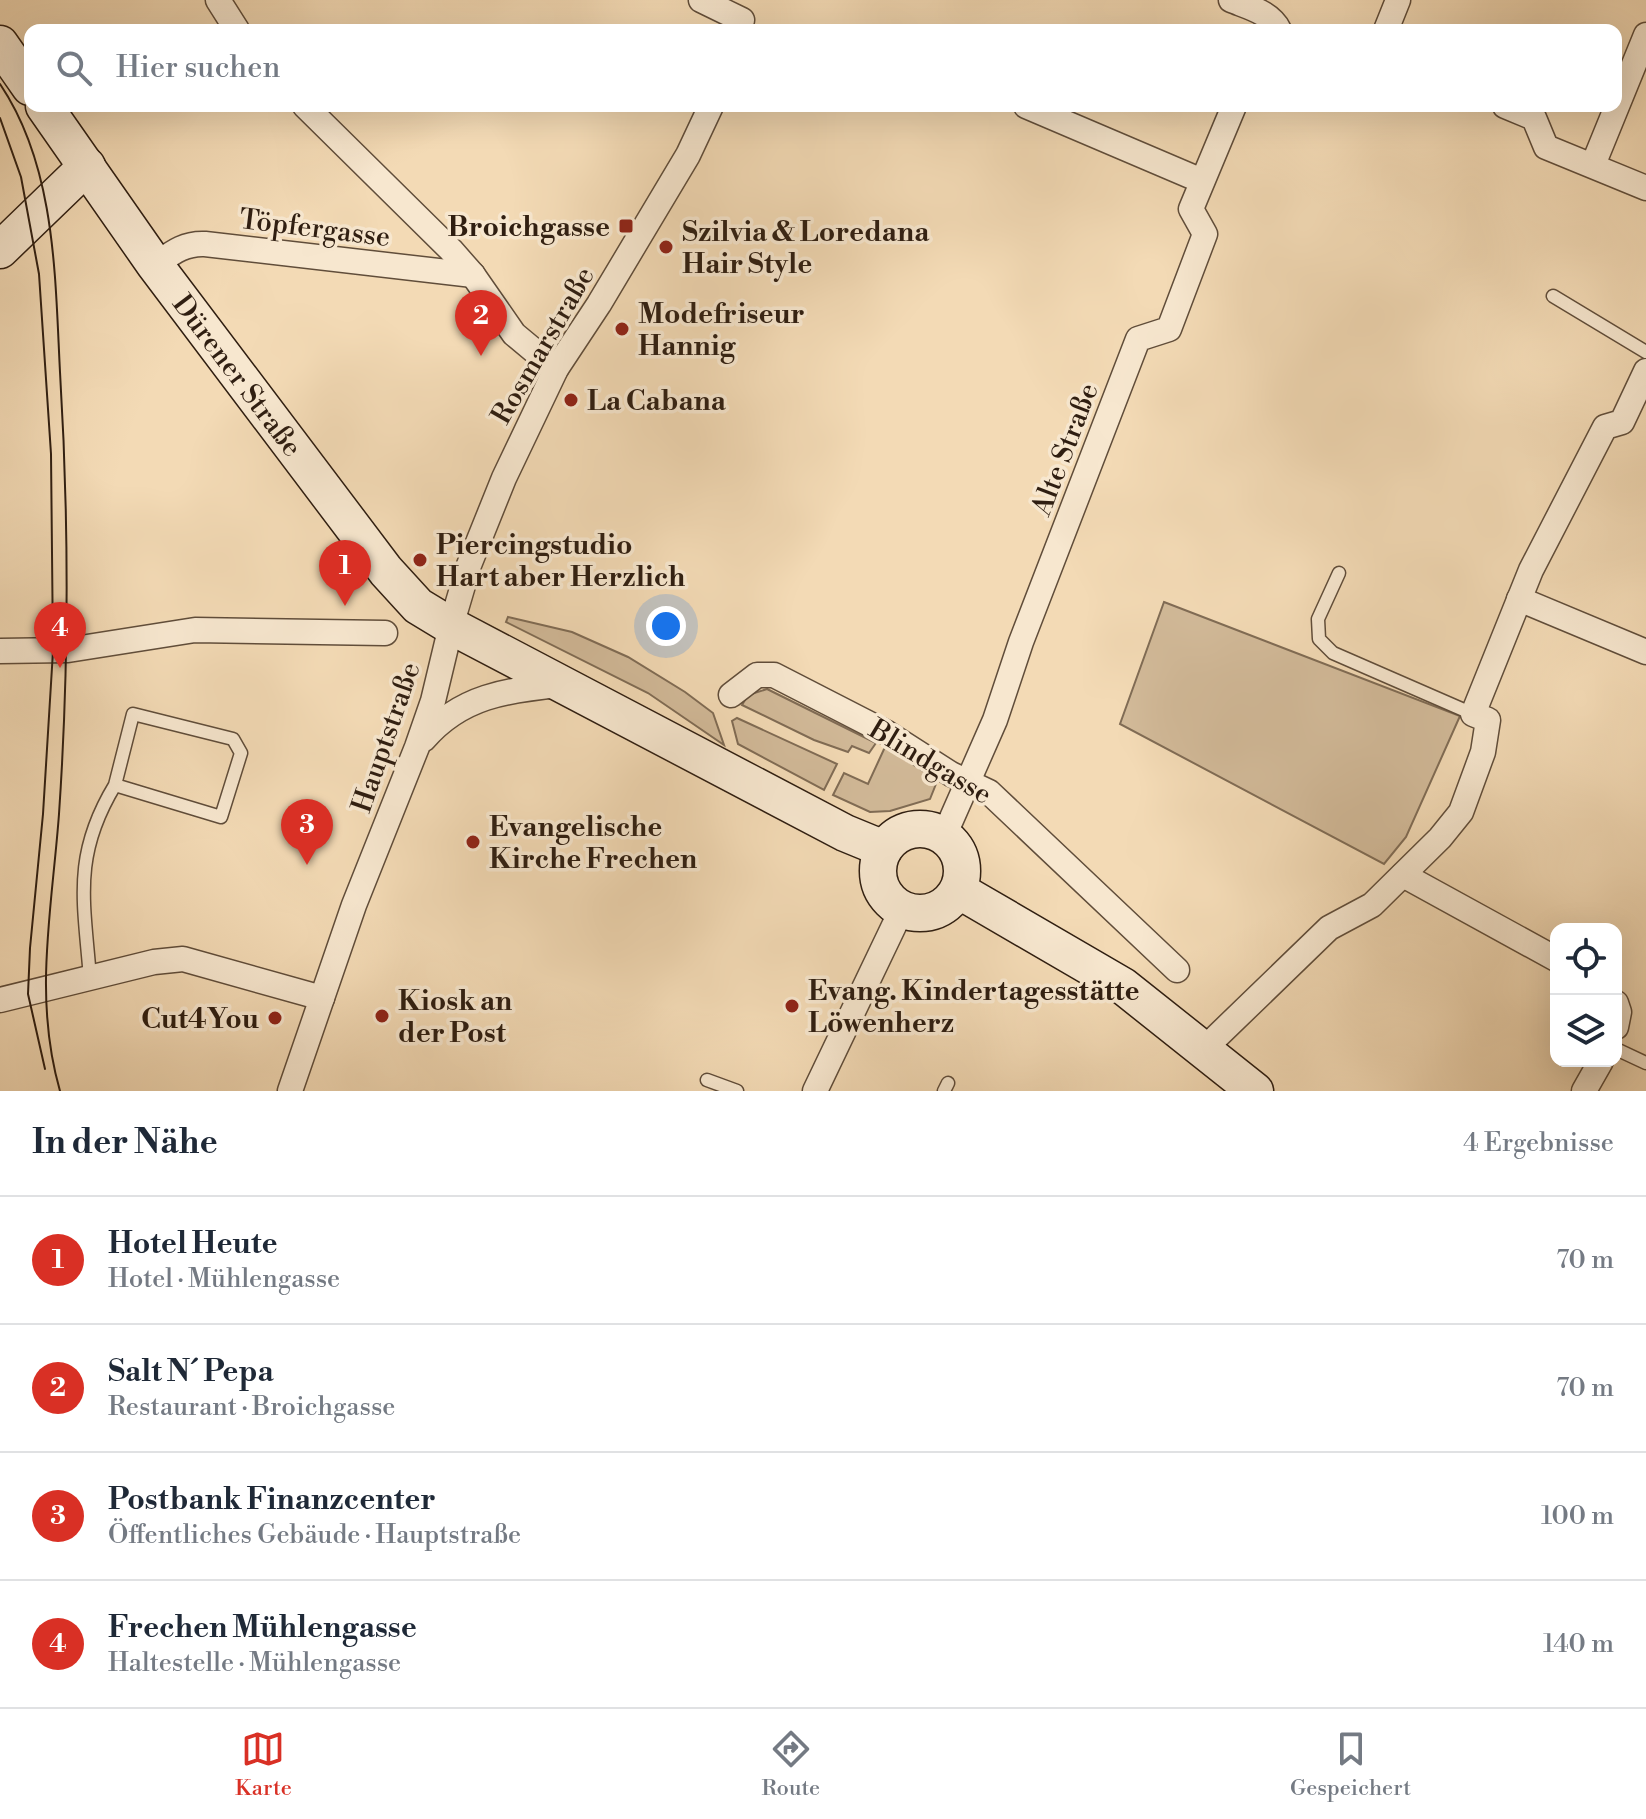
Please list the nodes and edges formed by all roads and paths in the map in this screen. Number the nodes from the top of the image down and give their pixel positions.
1 (218, 0) edge
2 (701, 0) edge
3 (1231, 0) edge
4 (1398, 0) edge
5 (743, 17) edge
6 (233, 24) edge
7 (1276, 24) edge
8 (1388, 24) edge
9 (1646, 35) edge
10 (0, 44) edge
11 (24, 78) edge
12 (1622, 94) edge
13 (48, 112) edge
14 (311, 112) edge
15 (708, 112) edge
16 (1040, 112) edge
17 (1231, 112) edge
18 (1520, 112) edge
19 (1615, 112) edge
20 (1593, 165) junction
21 (87, 166) junction
22 (1202, 181) junction
23 (1646, 188) edge
24 (0, 250) edge
25 (155, 265) junction
26 (473, 275) junction
27 (1553, 296) dead end
28 (1646, 352) edge
29 (556, 369) junction
30 (1646, 371) edge
31 (1339, 573) dead end
32 (1519, 599) junction
33 (451, 626) junction
34 (385, 633) dead end
35 (0, 651) edge
36 (1646, 652) edge
37 (562, 685) junction
38 (731, 695) dead end
39 (1473, 714) junction
40 (417, 747) junction
41 (969, 783) junction
42 (115, 785) junction
43 (944, 836) junction
44 (884, 849) junction
45 (1403, 875) junction
46 (958, 890) junction
47 (902, 909) junction
48 (1550, 956) edge
49 (1177, 970) dead end
50 (90, 978) junction
51 (322, 998) junction
52 (0, 1000) edge
53 (1204, 1049) junction
54 (1622, 1052) edge
55 (1646, 1063) edge
56 (1598, 1067) edge
57 (707, 1080) dead end
58 (290, 1091) edge
59 (737, 1091) edge
60 (815, 1091) edge
61 (1255, 1091) edge
62 (1584, 1091) edge

1 - 6 street
2 - 5 street
3 - 7 street
4 - 8 street
9 - 12 street
10 - 11 main road
13 - 21 main road, Dürener Straße
14 - 26 street
15 - 29 street, Rosmarstraße
16 - 22 street
17 - 22 street, Alte Straße
18 - 20 street
19 - 20 street
20 - 23 street
21 - 24 main road
21 - 25 main road, Dürener Straße
22 - 41 street, Alte Straße
25 - 26 street, Töpfergasse
25 - 33 main road, Dürener Straße
26 - 29 street
27 - 28 lane
29 - 33 street, Rosmarstraße
30 - 32 street
31 - 39 lane
32 - 36 street
32 - 39 street
33 - 37 main road
33 - 40 street, Hauptstraße
34 - 35 street
37 - 40 street
37 - 44 main road
38 - 41 street, Blindgasse
39 - 45 street
40 - 51 street, Hauptstraße
41 - 43 street, Alte Straße
41 - 49 street, Blindgasse
42 - 42 lane
42 - 50 lane
43 - 44 main road
43 - 46 main road
44 - 47 main road
45 - 48 street
45 - 53 street
46 - 47 main road
46 - 53 main road
47 - 60 street
50 - 51 street
50 - 52 street
51 - 58 street, Hauptstraße
53 - 61 main road
54 - 55 lane
56 - 62 street
57 - 59 lane

